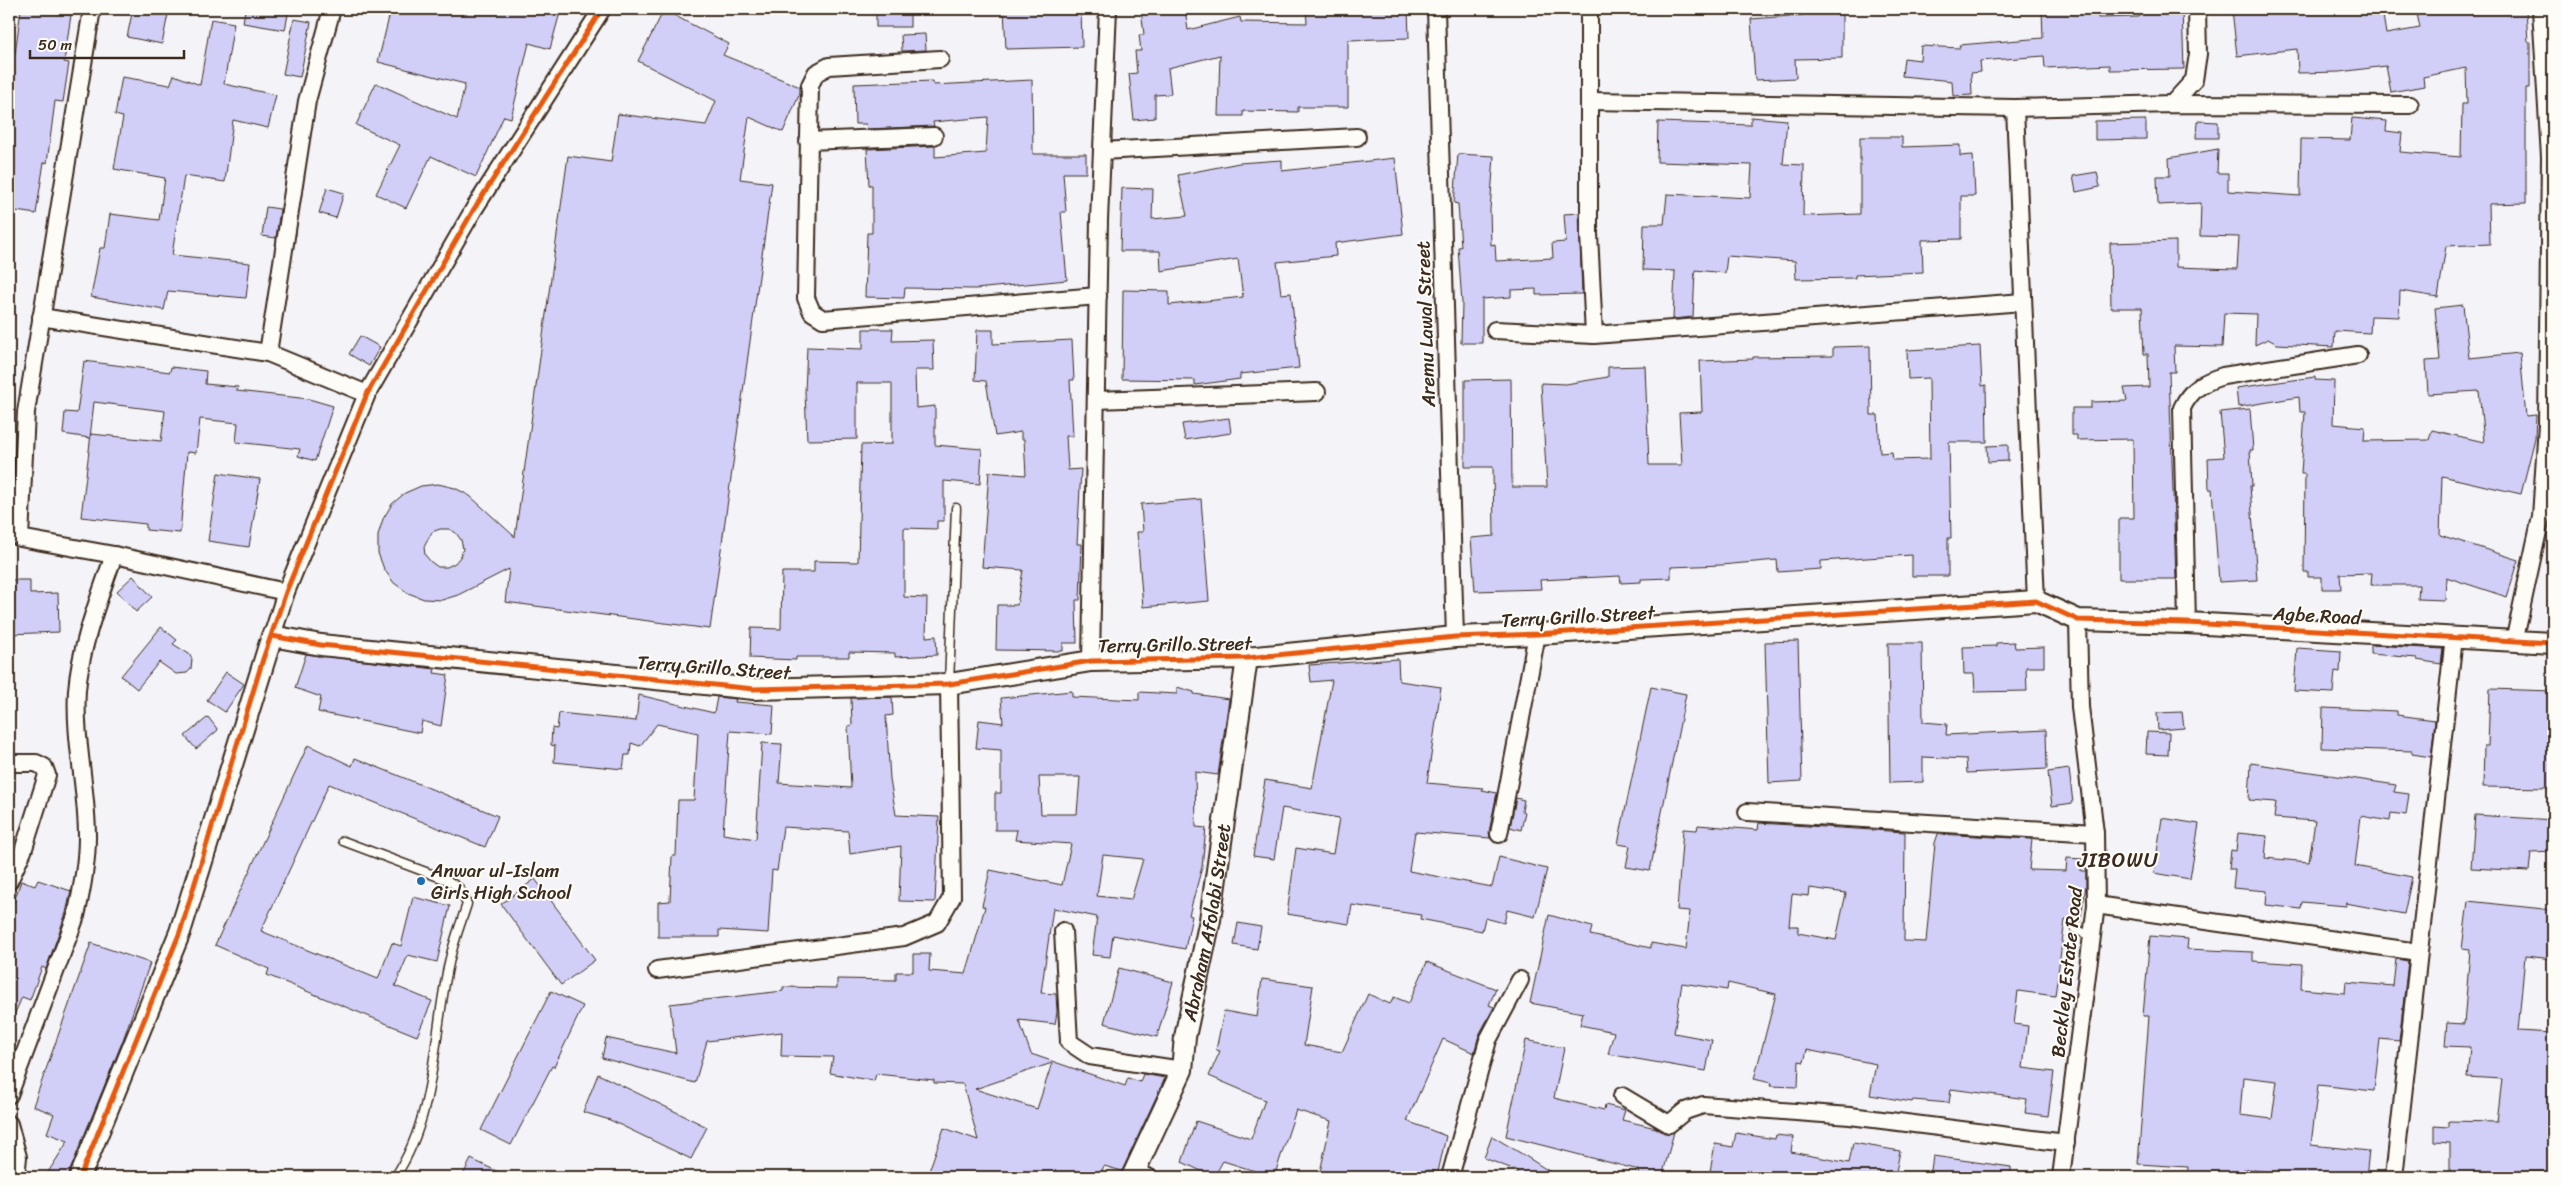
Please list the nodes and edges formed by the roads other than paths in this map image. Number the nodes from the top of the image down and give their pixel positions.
1 (92, 9) edge
2 (332, 9) edge
3 (602, 9) edge
4 (1108, 9) edge
5 (1436, 9) edge
6 (1589, 9) edge
7 (2197, 9) edge
8 (2541, 9) edge
9 (940, 59) dead end
10 (1589, 101) junction
11 (2172, 104) junction
12 (2410, 105) dead end
13 (2015, 108) junction
14 (934, 136) dead end
15 (1357, 137) dead end
16 (808, 141) junction
17 (1102, 151) junction
18 (1098, 296) junction
19 (2023, 302) junction
20 (41, 317) junction
21 (1495, 330) dead end
22 (1594, 335) junction
23 (268, 353) junction
24 (2358, 355) dead end
25 (1317, 392) dead end
26 (368, 394) junction
27 (1096, 400) junction
28 (956, 508) dead end
29 (15, 538) edge
30 (114, 555) junction
31 (286, 592) junction
32 (2036, 602) junction
33 (2078, 620) junction
34 (2188, 623) junction
35 (1537, 634) junction
36 (272, 636) junction
37 (1455, 637) junction
38 (2454, 637) junction
39 (2514, 642) junction
40 (2553, 643) edge
41 (1247, 658) junction
42 (1091, 661) junction
43 (949, 684) junction
44 (9, 763) edge
45 (1747, 812) dead end
46 (2095, 833) junction
47 (1499, 834) dead end
48 (344, 841) dead end
49 (9, 881) edge
50 (2096, 906) junction
51 (2075, 929) dead end
52 (1063, 931) dead end
53 (2092, 937) junction
54 (2418, 952) junction
55 (657, 970) dead end
56 (1520, 980) dead end
57 (1182, 1070) junction
58 (9, 1095) edge
59 (1622, 1096) dead end
60 (9, 1124) edge
61 (2066, 1142) junction
62 (1138, 1175) edge
63 (16, 1177) edge
64 (80, 1177) edge
65 (395, 1177) edge
66 (1450, 1177) edge
67 (2062, 1177) edge
68 (2394, 1177) edge

1 - 20 street
2 - 23 street
3 - 26 street
4 - 17 street
5 - 37 street, Aremu Lawal Street
6 - 10 street
7 - 11 street
8 - 39 street
9 - 16 street
10 - 13 street
10 - 22 street
11 - 12 street
11 - 13 street
13 - 19 street
14 - 16 street
15 - 17 street
16 - 18 street
17 - 18 street
18 - 27 street
19 - 22 street
19 - 32 street
20 - 23 street
20 - 29 street
21 - 22 street
23 - 26 street
24 - 34 street
25 - 27 street
26 - 31 street
27 - 42 street
28 - 43 lane
29 - 30 street
30 - 31 street
30 - 58 street
31 - 36 street
32 - 33 street, Terry Grillo Street
32 - 35 street, Terry Grillo Street
33 - 34 street, Agbe Road
33 - 46 street, Beckley Estate Road
34 - 38 street, Agbe Road
35 - 37 street, Terry Grillo Street
35 - 47 street
36 - 43 street, Terry Grillo Street
36 - 64 street
37 - 41 street, Terry Grillo Street
38 - 39 street, Agbe Road
38 - 54 street
39 - 40 street, Agbe Road
41 - 42 street, Terry Grillo Street
41 - 57 street, Abraham Afolabi Street
42 - 43 street, Terry Grillo Street
43 - 55 street
44 - 49 street
45 - 46 street
46 - 50 street, Beckley Estate Road
48 - 65 lane
50 - 53 street, Beckley Estate Road
50 - 54 street
51 - 53 lane
52 - 57 street
53 - 61 street, Beckley Estate Road
54 - 68 street
56 - 66 street
57 - 62 street, Abraham Afolabi Street
59 - 61 street
60 - 63 street
61 - 67 street, Beckley Estate Road

